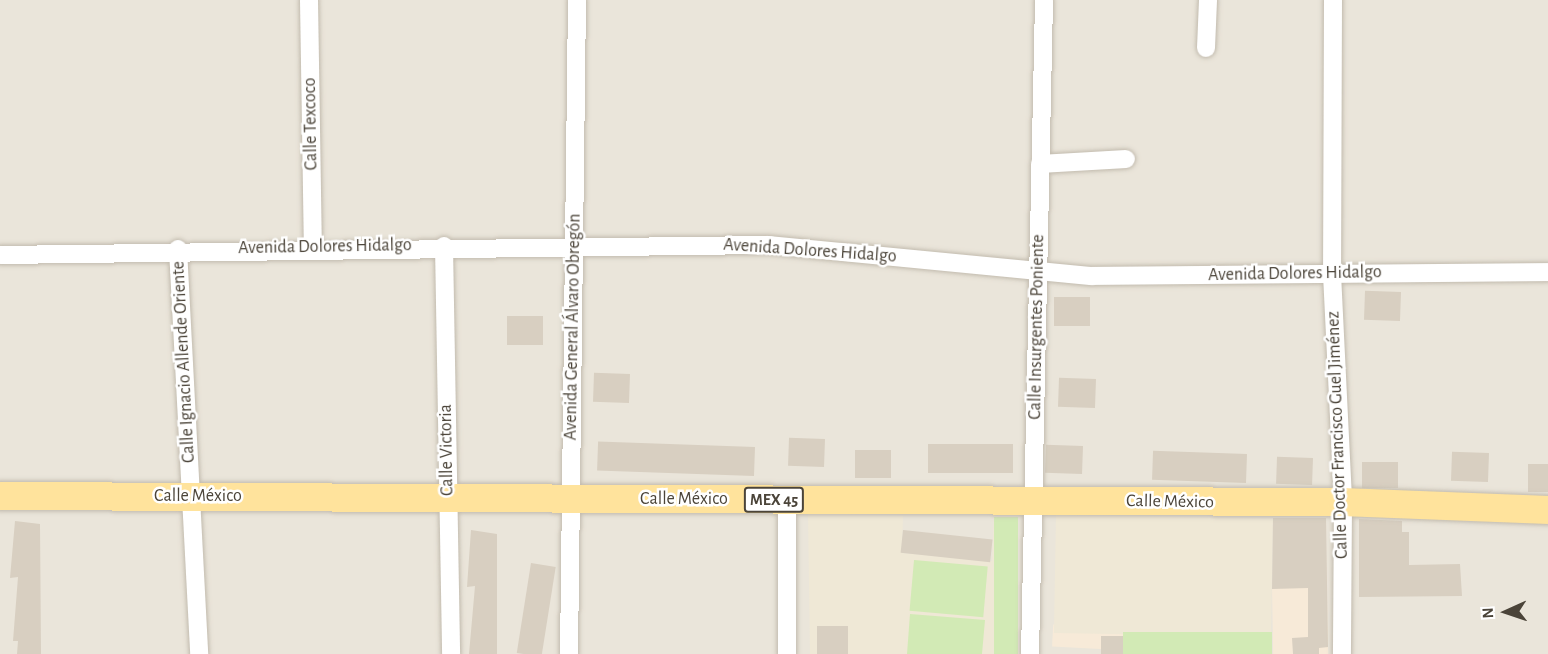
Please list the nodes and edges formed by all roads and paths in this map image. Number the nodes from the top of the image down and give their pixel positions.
1 (309, 0) edge
2 (577, 0) edge
3 (1044, 0) edge
4 (1208, 0) edge
5 (1333, 0) edge
6 (1206, 48) dead end
7 (1126, 159) dead end
8 (1040, 164) junction
9 (574, 245) junction
10 (444, 246) junction
11 (313, 248) junction
12 (178, 249) junction
13 (0, 255) edge
14 (1038, 270) junction
15 (1548, 272) edge
16 (1332, 274) junction
17 (0, 496) edge
18 (192, 496) junction
19 (448, 496) junction
20 (569, 498) junction
21 (787, 500) junction
22 (1035, 501) junction
23 (1342, 502) junction
24 (1548, 510) edge
25 (200, 654) edge
26 (451, 654) edge
27 (569, 654) edge
28 (787, 654) edge
29 (1030, 654) edge
30 (1342, 654) edge

1 - 11 street, Calle Texcoco
2 - 9 street, Avenida General Álvaro Obregón
3 - 8 street, Calle Insurgentes Poniente
4 - 6 street
5 - 16 street, Calle Doctor Francisco Guel Jiménez
7 - 8 street
8 - 14 street, Calle Insurgentes Poniente
9 - 10 street, Avenida Dolores Hidalgo
9 - 14 street, Avenida Dolores Hidalgo
9 - 20 street, Avenida General Álvaro Obregón
10 - 11 street, Avenida Dolores Hidalgo
10 - 19 street, Calle Victoria
11 - 12 street, Avenida Dolores Hidalgo
12 - 13 street, Avenida Dolores Hidalgo
12 - 18 street, Calle Ignacio Allende Oriente
14 - 16 street, Avenida Dolores Hidalgo
14 - 22 street, Calle Insurgentes Poniente
15 - 16 street, Avenida Dolores Hidalgo
16 - 23 street, Calle Doctor Francisco Guel Jiménez
17 - 18 main road, Calle México / MEX 45
18 - 19 main road, Calle México / MEX 45
18 - 25 street, Calle Ignacio Allende Oriente
19 - 20 main road, Calle México / MEX 45
19 - 26 street, Calle Victoria
20 - 21 main road, Calle México / MEX 45
20 - 27 street, Avenida General Álvaro Obregón
21 - 22 main road, Calle México / MEX 45
21 - 28 street
22 - 23 main road, Calle México / MEX 45
22 - 29 street, Calle Insurgentes Poniente
23 - 24 main road, Calle México / MEX 45
23 - 30 street, Calle Doctor Francisco Guel Jiménez

